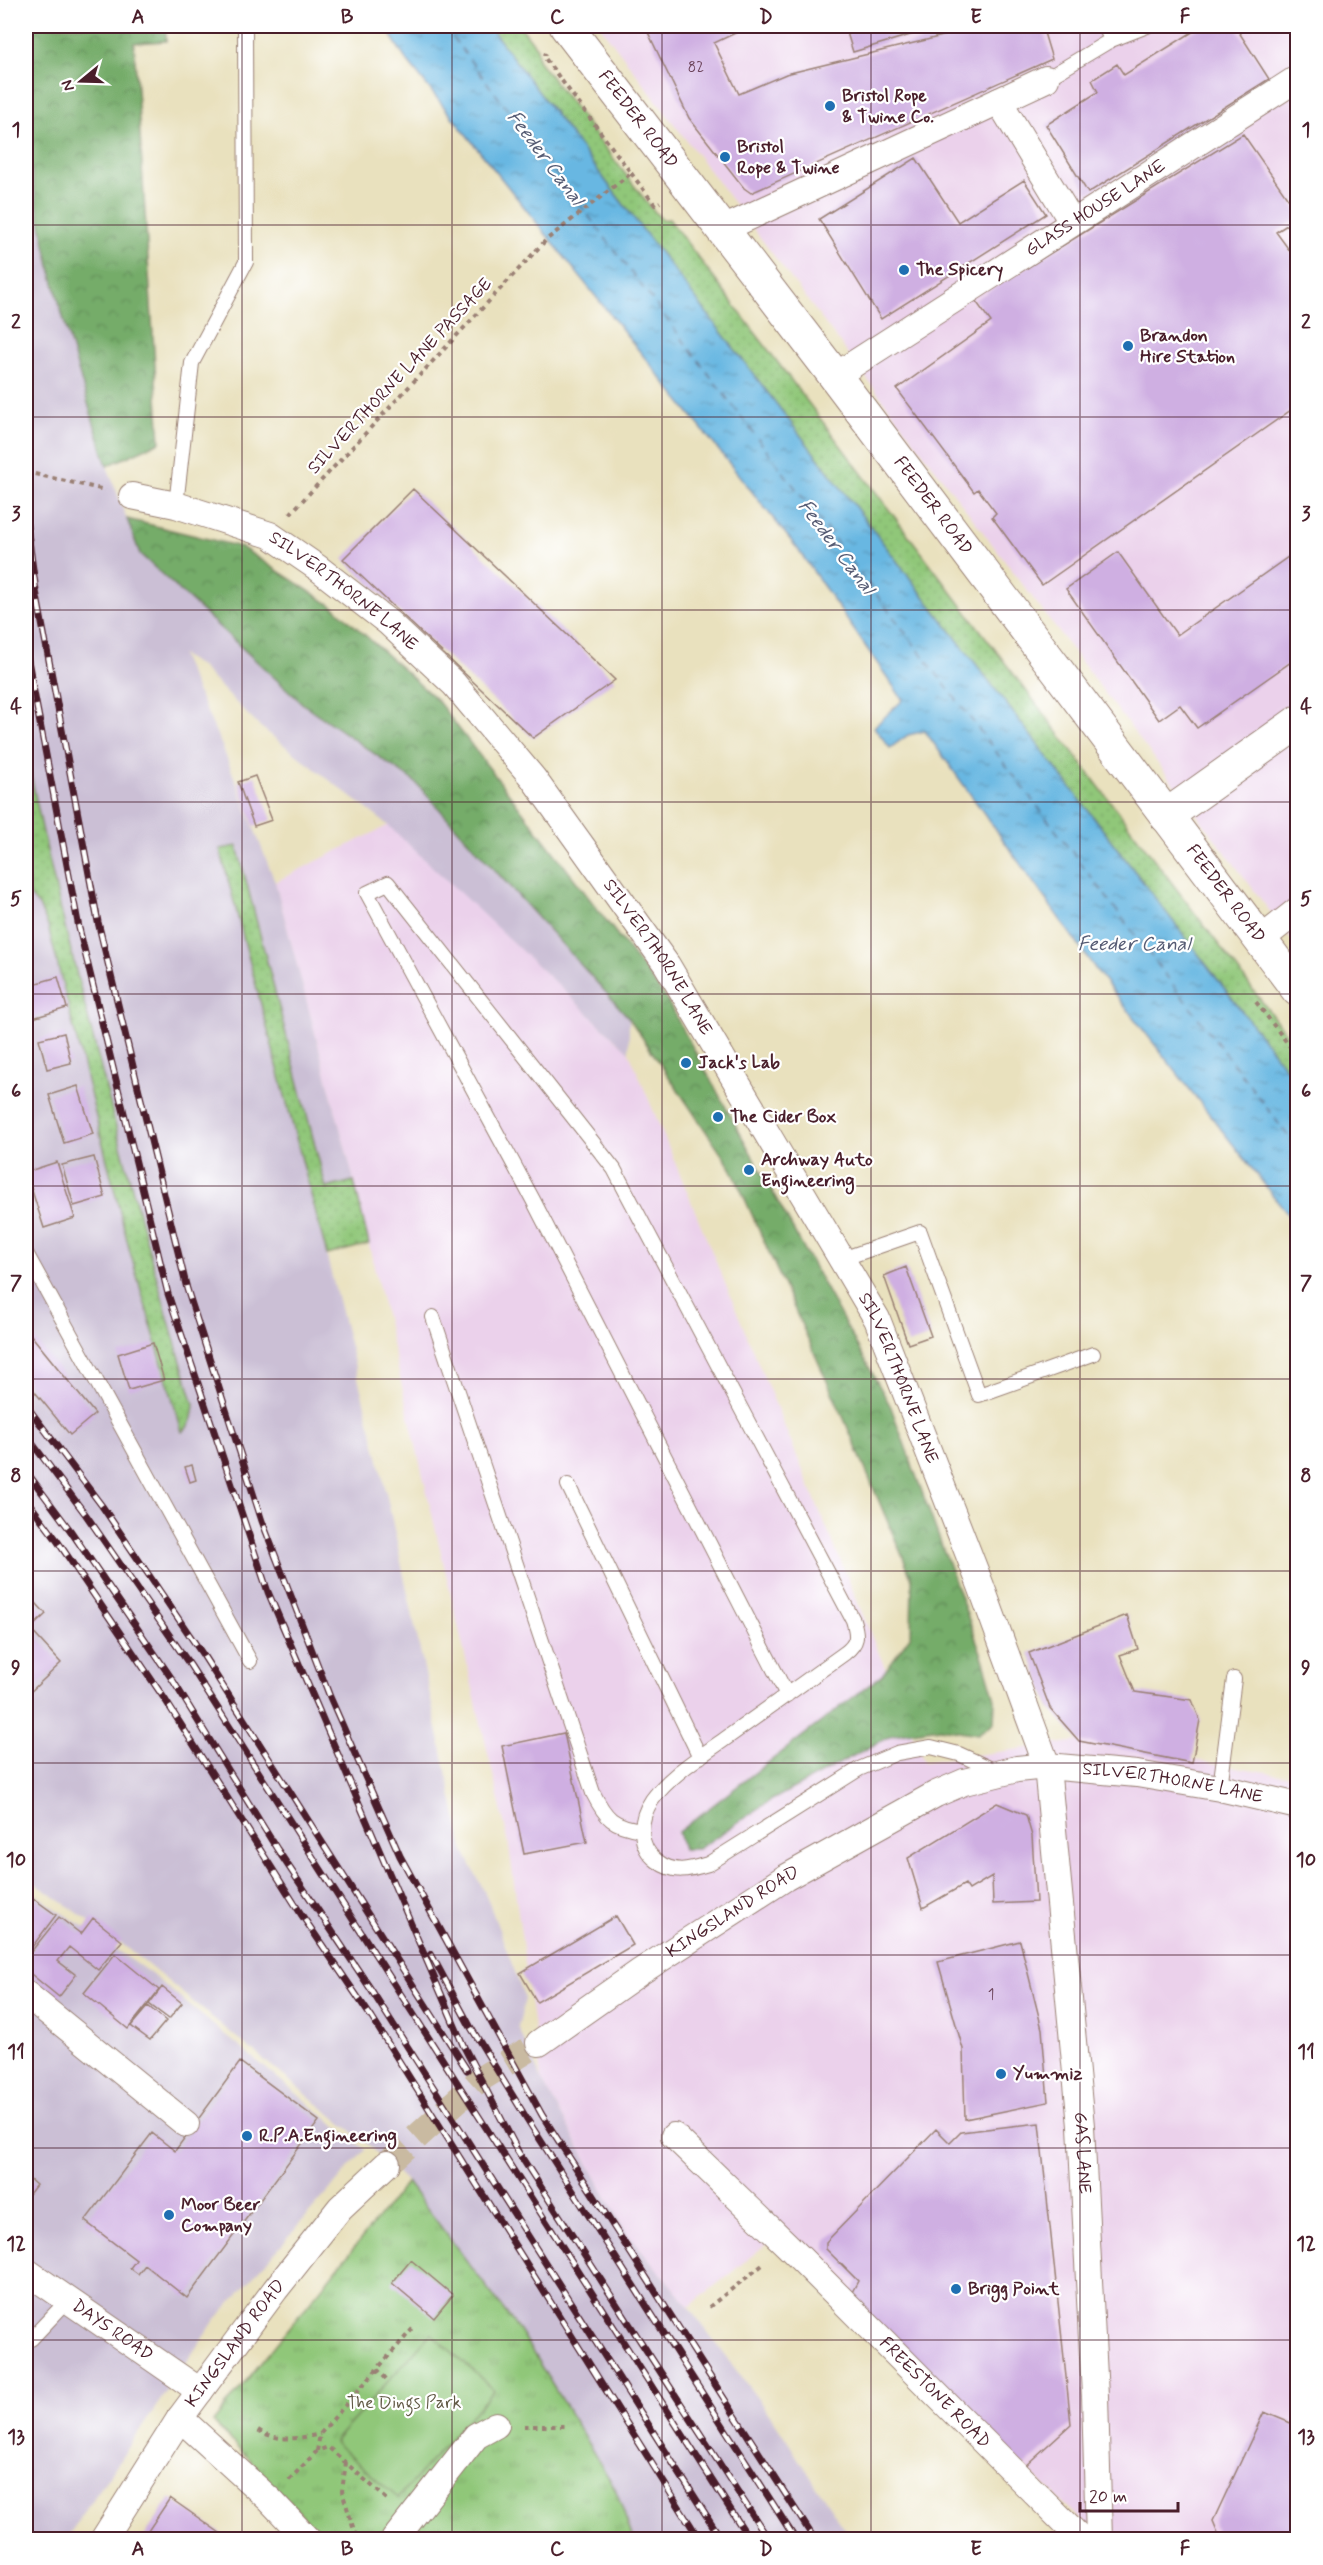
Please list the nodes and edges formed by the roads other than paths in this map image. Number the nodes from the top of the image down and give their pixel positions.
1 (245, 26) edge
2 (1105, 26) edge
3 (1147, 26) edge
4 (575, 28) edge
5 (1111, 40) junction
6 (1298, 78) edge
7 (1046, 79) joint
8 (999, 101) junction
9 (1072, 222) junction
10 (721, 230) junction
11 (835, 376) junction
12 (132, 496) road end
13 (176, 505) junction
14 (1298, 722) edge
15 (1166, 816) junction
16 (1298, 910) edge
17 (1260, 940) junction
18 (1298, 990) edge
19 (26, 1253) edge
20 (842, 1259) junction
21 (433, 1317) dead end
22 (1092, 1354) dead end
23 (568, 1485) dead end
24 (250, 1661) dead end
25 (1234, 1679) dead end
26 (787, 1695) junction
27 (700, 1757) junction
28 (1047, 1766) junction
29 (1000, 1773) junction
30 (1220, 1788) junction
31 (936, 1794) joint
32 (1298, 1806) edge
33 (642, 1830) junction
34 (26, 1994) edge
35 (539, 2043) tunnel mouth
36 (186, 2124) dead end
37 (674, 2136) dead end
38 (387, 2164) tunnel mouth
39 (26, 2271) edge
40 (68, 2300) junction
41 (31, 2339) dead end
42 (200, 2391) junction
43 (180, 2418) junction
44 (496, 2425) road end
45 (103, 2540) edge
46 (308, 2540) edge
47 (394, 2540) edge
48 (1082, 2540) edge
49 (1099, 2540) edge

1 - 13 lane
2 - 5 lane
3 - 5 lane
4 - 10 street, FEEDER ROAD
5 - 7 lane
6 - 9 street, GLASS HOUSE LANE
7 - 8 street
8 - 9 street
8 - 10 street
9 - 11 street, GLASS HOUSE LANE
10 - 11 street, FEEDER ROAD
11 - 15 street, FEEDER ROAD
12 - 13 street, SILVERTHORNE LANE
13 - 20 street, SILVERTHORNE LANE
14 - 15 street
15 - 17 street, FEEDER ROAD
16 - 17 street
17 - 18 street, FEEDER ROAD
19 - 24 lane
20 - 22 lane
20 - 28 street, SILVERTHORNE LANE
21 - 33 lane
23 - 27 lane
25 - 30 lane
26 - 26 lane
26 - 27 lane
27 - 33 lane
28 - 29 street, SILVERTHORNE LANE
28 - 30 street, SILVERTHORNE LANE
28 - 49 street, GAS LANE
29 - 31 street, SILVERTHORNE LANE
29 - 33 lane
30 - 32 street, SILVERTHORNE LANE
31 - 35 street, KINGSLAND ROAD
34 - 36 street
37 - 48 street, FREESTONE ROAD
38 - 42 street, KINGSLAND ROAD
39 - 40 street, DAYS ROAD
40 - 41 lane
40 - 42 street, DAYS ROAD
42 - 43 street, KINGSLAND ROAD
43 - 45 street, KINGSLAND ROAD
43 - 46 street
44 - 47 street

